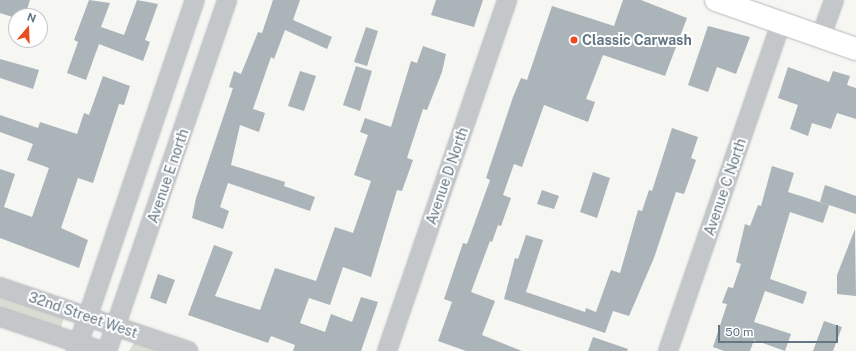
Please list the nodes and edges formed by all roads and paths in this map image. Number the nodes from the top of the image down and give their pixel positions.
1 (195, 0) edge
2 (227, 0) edge
3 (507, 0) edge
4 (716, 0) edge
5 (834, 0) edge
6 (781, 23) junction
7 (821, 36) junction
8 (856, 49) edge
9 (0, 287) edge
10 (0, 317) edge
11 (88, 318) junction
12 (116, 327) junction
13 (78, 347) edge
14 (102, 351) edge
15 (107, 351) edge
16 (188, 351) edge
17 (387, 351) edge
18 (668, 351) edge

1 - 11 street
2 - 12 street, Avenue E north
3 - 17 street, Avenue D North
4 - 6 main road
5 - 7 street
6 - 7 main road
6 - 18 street, Avenue C North
7 - 8 main road
9 - 11 street, 32nd Street West
10 - 13 street, 32nd Street West
11 - 12 street, 32nd Street West
11 - 13 street
12 - 15 street, Avenue E north
12 - 16 street, 32nd Street West
13 - 14 street, 32nd Street West

